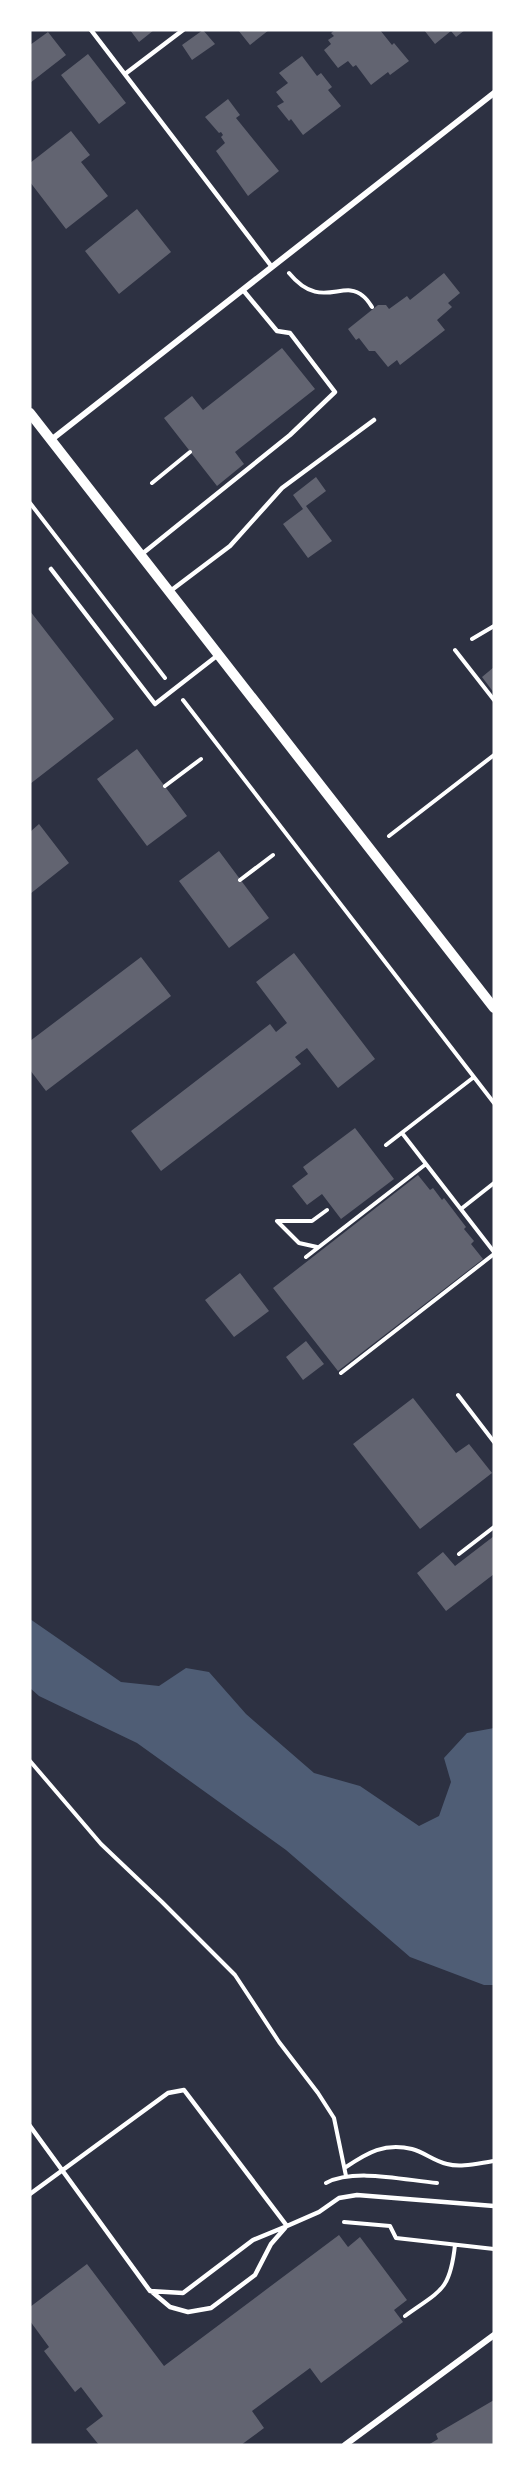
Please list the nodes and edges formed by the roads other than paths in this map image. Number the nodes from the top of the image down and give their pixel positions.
1 (92, 30) edge
2 (183, 30) edge
3 (125, 74) junction
4 (494, 93) edge
5 (272, 267) junction
6 (243, 290) junction
7 (30, 413) edge
8 (374, 420) dead end
9 (51, 440) junction
10 (141, 555) junction
11 (51, 568) dead end
12 (169, 592) junction
13 (218, 655) junction
14 (494, 1008) edge
15 (30, 2126) edge
16 (63, 2170) junction
17 (30, 2194) edge
18 (494, 2206) edge
19 (287, 2226) junction
20 (150, 2291) junction
21 (494, 2335) edge
22 (345, 2445) edge

1 - 3 lane
2 - 3 lane
3 - 5 lane
4 - 5 street
5 - 6 street
6 - 9 street
6 - 10 lane
7 - 9 street
8 - 12 lane
9 - 10 street
10 - 12 street
11 - 13 lane
12 - 13 street
13 - 14 street
15 - 16 lane
16 - 17 lane
16 - 19 lane
16 - 20 lane
18 - 19 lane
19 - 20 lane
19 - 20 lane
21 - 22 street

